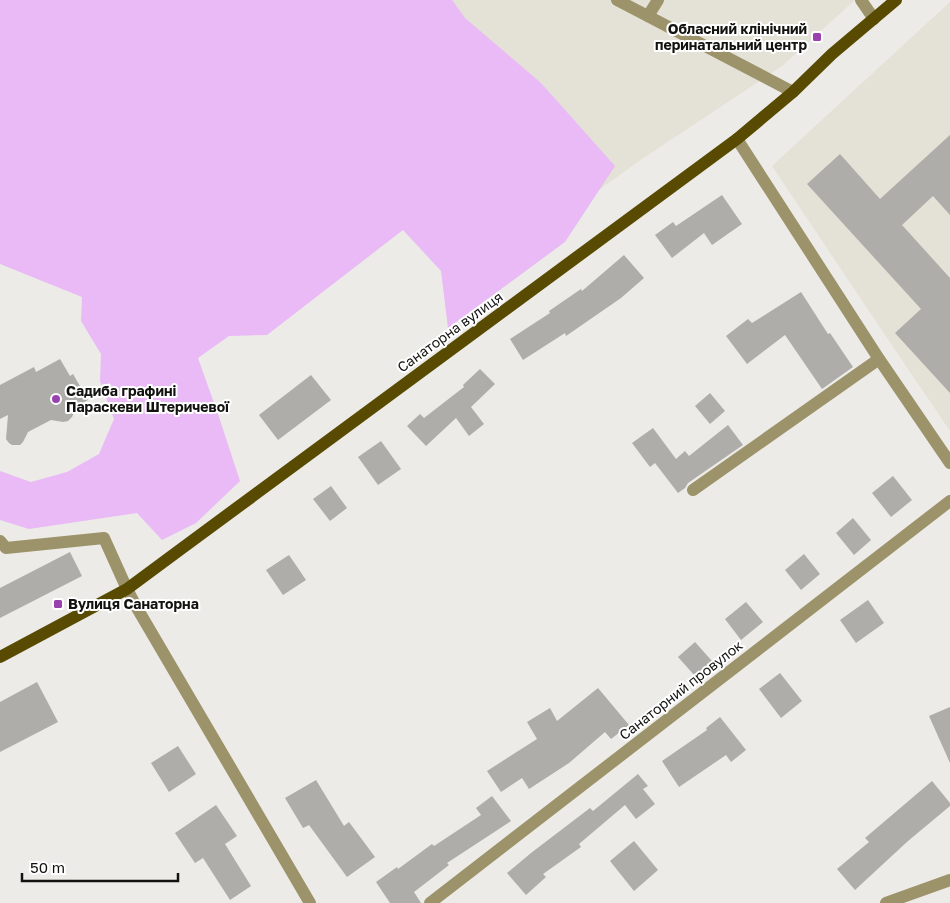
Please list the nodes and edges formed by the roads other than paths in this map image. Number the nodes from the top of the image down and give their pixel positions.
1 (617, 0) edge
2 (658, 0) edge
3 (861, 0) edge
4 (896, 0) edge
5 (648, 16) junction
6 (874, 19) junction
7 (793, 92) junction
8 (737, 139) junction
9 (879, 359) junction
10 (950, 463) edge
11 (693, 490) dead end
12 (950, 501) edge
13 (0, 542) edge
14 (127, 588) junction
15 (0, 657) edge
16 (950, 880) edge
17 (310, 903) edge
18 (430, 903) edge
19 (886, 903) edge

1 - 5 street
2 - 5 street
3 - 6 street
4 - 6 main road, Санаторна вулиця
5 - 7 street
6 - 7 main road, Санаторна вулиця
7 - 8 main road, Санаторна вулиця
8 - 9 street
8 - 14 main road, Санаторна вулиця
9 - 10 street
9 - 11 street
12 - 18 street, Санаторний провулок
13 - 14 street
14 - 15 main road, Санаторна вулиця
14 - 17 street
16 - 19 street

